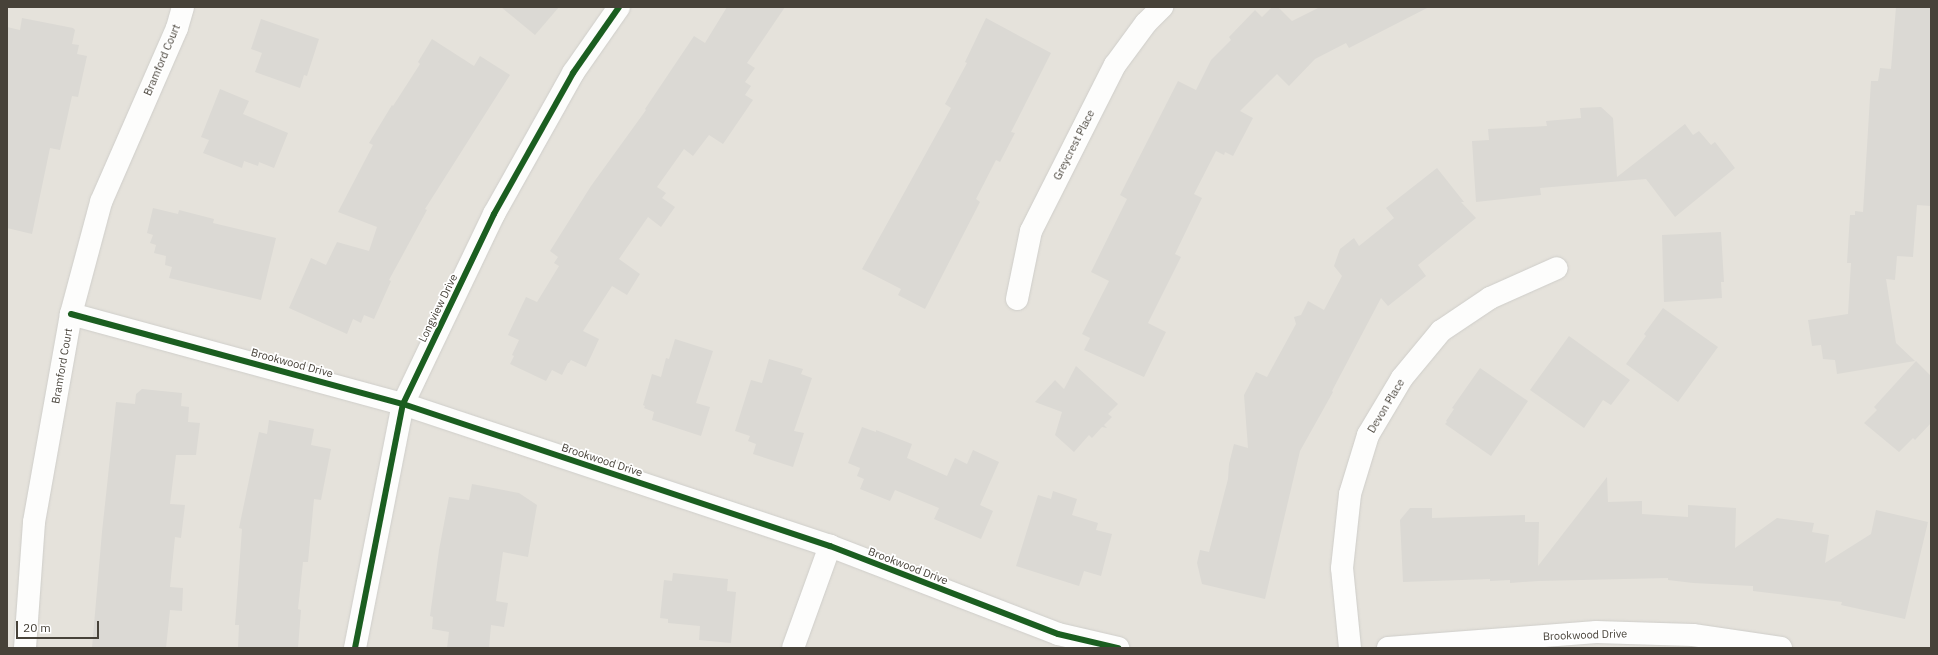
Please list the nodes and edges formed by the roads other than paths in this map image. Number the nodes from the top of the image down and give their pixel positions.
1 (183, 7) edge
2 (619, 7) edge
3 (1162, 7) edge
4 (1557, 268) dead end
5 (1017, 299) dead end
6 (71, 314) junction
7 (403, 404) junction
8 (830, 546) junction
9 (1596, 640) edge
10 (25, 648) edge
11 (355, 648) edge
12 (793, 648) edge
13 (1118, 648) edge
14 (1350, 648) edge
15 (1388, 648) edge
16 (1781, 648) edge

1 - 6 street, Bramford Court
2 - 7 street, Longview Drive
3 - 5 street, Greycrest Place
4 - 14 street, Devon Place
6 - 7 street, Brookwood Drive
6 - 10 street, Bramford Court
7 - 8 street, Brookwood Drive
7 - 11 street, Longview Drive
8 - 12 street
8 - 13 street, Brookwood Drive
9 - 15 street, Brookwood Drive
9 - 16 street, Brookwood Drive

